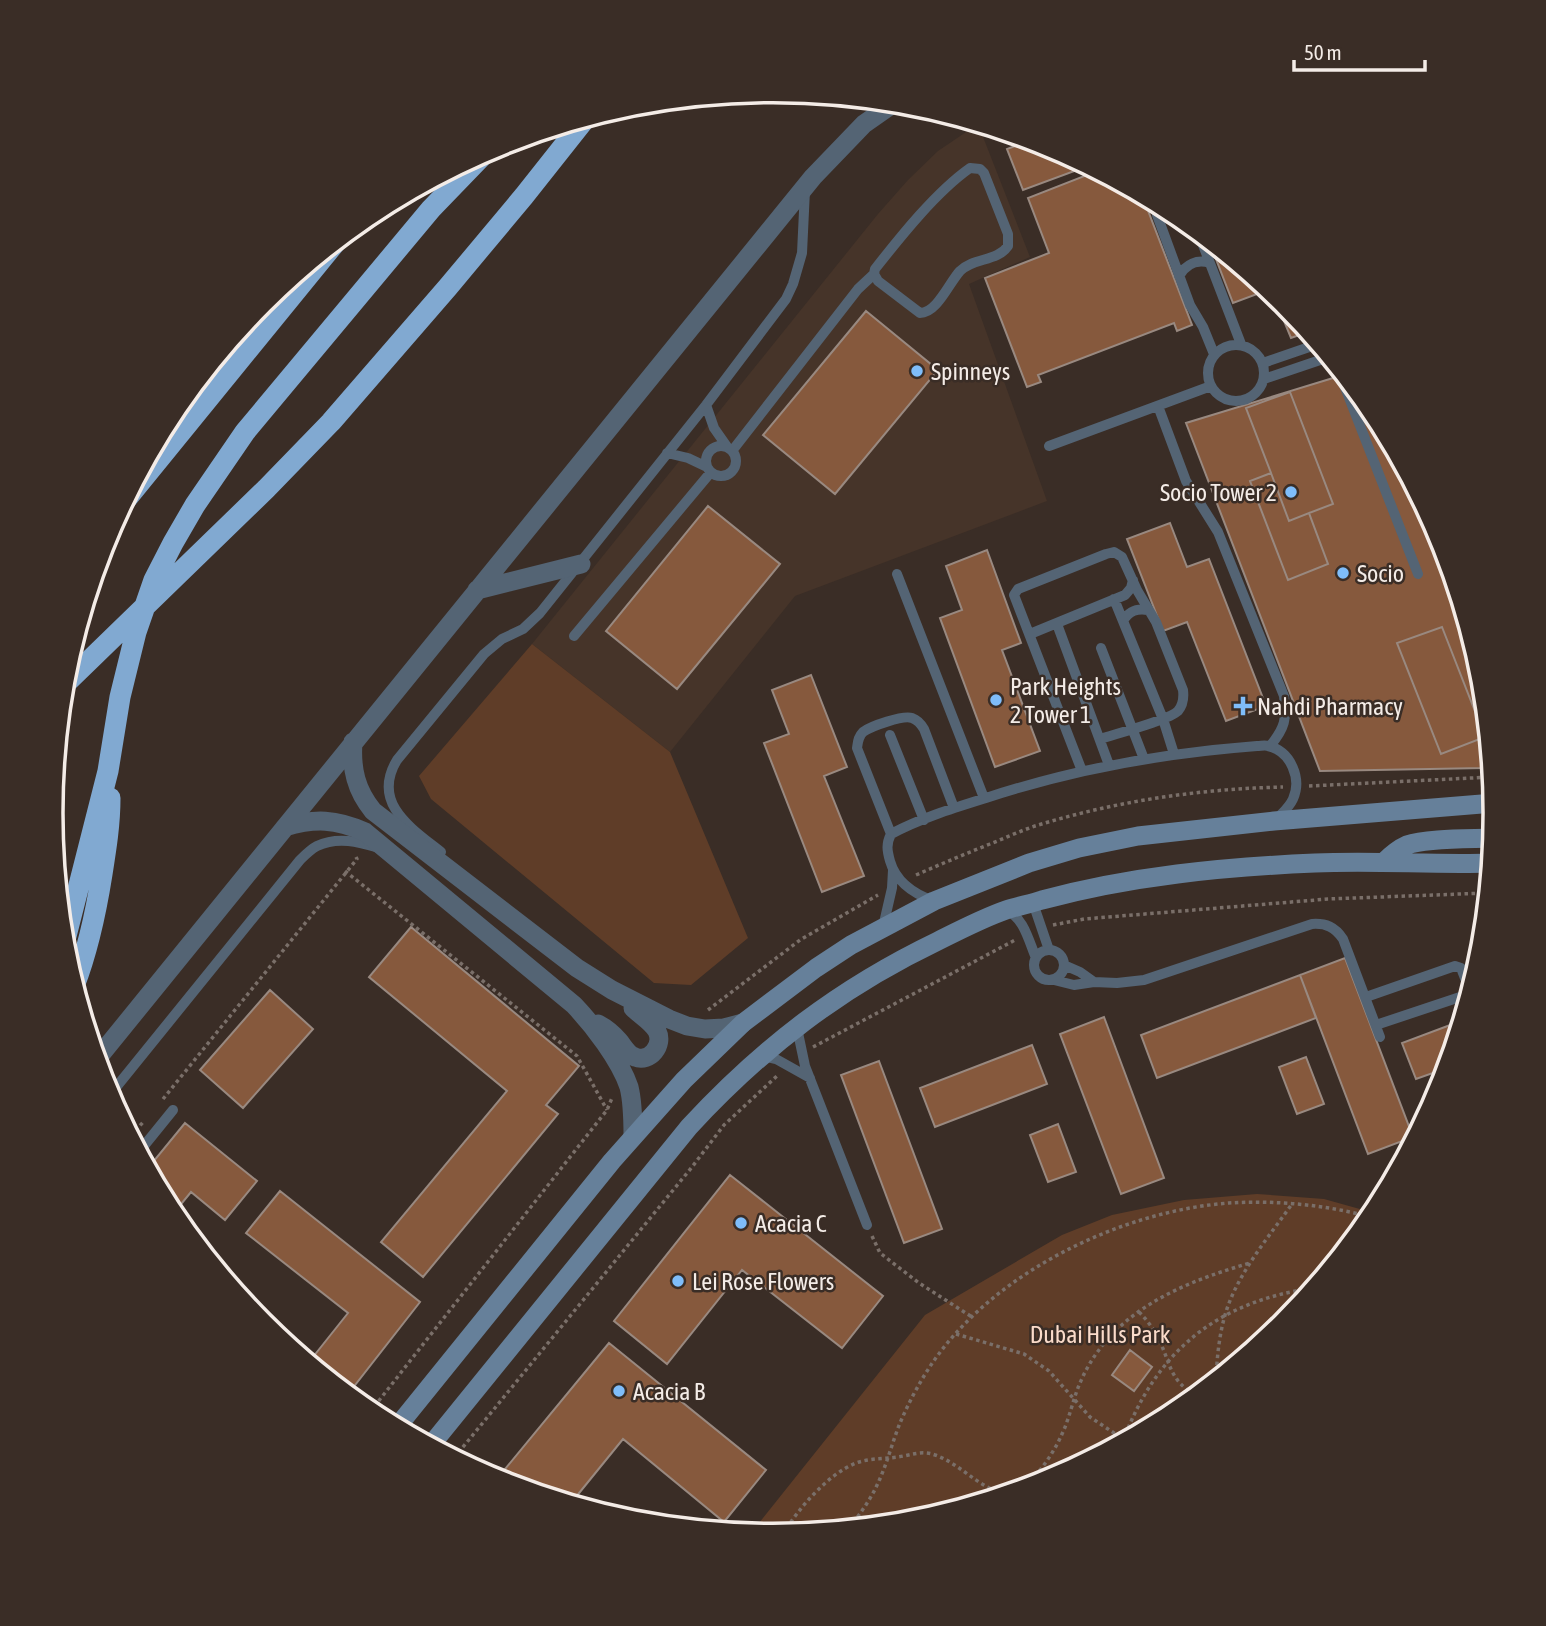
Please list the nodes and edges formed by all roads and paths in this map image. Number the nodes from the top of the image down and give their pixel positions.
1 (882, 112) edge
2 (575, 131) edge
3 (465, 173) edge
4 (450, 181) edge
5 (805, 187) junction
6 (446, 193) junction
7 (1158, 217) edge
8 (1205, 250) edge
9 (1210, 263) junction
10 (874, 274) junction
11 (1179, 276) junction
12 (307, 277) edge
13 (1241, 344) junction
14 (1309, 347) edge
15 (1214, 354) junction
16 (1319, 360) edge
17 (1263, 363) junction
18 (1264, 379) junction
19 (1211, 386) junction
20 (1350, 401) edge
21 (706, 405) junction
22 (1158, 406) junction
23 (1049, 446) dead end
24 (730, 449) junction
25 (667, 453) junction
26 (154, 465) edge
27 (709, 469) junction
28 (581, 564) junction
29 (897, 574) dead end
30 (1418, 574) dead end
31 (1133, 580) junction
32 (477, 590) junction
33 (1114, 599) junction
34 (1148, 610) junction
35 (1123, 621) junction
36 (1057, 624) junction
37 (1030, 634) junction
38 (574, 636) dead end
39 (1101, 648) dead end
40 (77, 672) edge
41 (1163, 719) junction
42 (1132, 729) junction
43 (890, 735) dead end
44 (1100, 739) junction
45 (353, 742) junction
46 (1270, 746) junction
47 (1174, 754) junction
48 (1144, 759) junction
49 (1109, 765) junction
50 (108, 771) junction
51 (1082, 771) junction
52 (1481, 778) edge
53 (1296, 787) junction
54 (984, 798) junction
55 (1483, 802) edge
56 (954, 808) junction
57 (924, 820) junction
58 (1274, 821) junction
59 (285, 827) junction
60 (891, 834) junction
61 (1482, 839) edge
62 (346, 840) junction
63 (392, 853) junction
64 (1384, 862) junction
65 (1481, 864) edge
66 (345, 871) junction
67 (464, 881) junction
68 (897, 885) junction
69 (1478, 892) edge
70 (934, 901) junction
71 (1033, 903) junction
72 (1006, 910) junction
73 (71, 917) edge
74 (883, 927) junction
75 (1041, 927) junction
76 (1026, 934) junction
77 (1049, 950) junction
78 (1036, 958) junction
79 (1065, 965) junction
80 (80, 966) edge
81 (1464, 975) edge
82 (1054, 980) junction
83 (1094, 982) junction
84 (612, 989) junction
85 (1366, 997) junction
86 (1459, 997) edge
87 (587, 1020) junction
88 (743, 1023) junction
89 (1376, 1025) junction
90 (687, 1026) junction
91 (797, 1028) junction
92 (1380, 1037) dead end
93 (104, 1050) edge
94 (802, 1053) junction
95 (761, 1056) junction
96 (788, 1066) junction
97 (810, 1078) junction
98 (117, 1086) edge
99 (628, 1087) junction
100 (157, 1106) dead end
101 (173, 1110) dead end
102 (607, 1110) junction
103 (148, 1116) dead end
104 (137, 1129) edge
105 (633, 1136) junction
106 (145, 1144) edge
107 (1292, 1204) junction
108 (1358, 1214) edge
109 (867, 1225) joint
110 (1250, 1263) junction
111 (1299, 1290) edge
112 (1139, 1312) junction
113 (1225, 1314) junction
114 (972, 1317) junction
115 (956, 1333) junction
116 (1167, 1363) junction
117 (1217, 1366) edge
118 (1187, 1389) edge
119 (1074, 1398) junction
120 (378, 1402) edge
121 (404, 1419) edge
122 (1129, 1427) edge
123 (1116, 1435) edge
124 (437, 1438) edge
125 (460, 1451) edge
126 (888, 1457) junction
127 (1041, 1471) edge
128 (990, 1489) edge
129 (856, 1518) edge
130 (791, 1522) edge

1 - 5 street
2 - 40 highway
3 - 6 highway
4 - 6 highway
5 - 21 lane
5 - 32 street
6 - 50 highway
7 - 11 lane
8 - 9 lane
9 - 11 lane
9 - 13 lane
10 - 10 lane
10 - 24 lane
11 - 15 lane
12 - 26 highway
13 - 15 lane
13 - 17 lane
14 - 17 lane
15 - 19 lane
16 - 18 lane
17 - 18 lane
18 - 19 lane
19 - 22 lane
20 - 30 lane
21 - 24 lane
21 - 25 lane
22 - 23 lane
22 - 46 lane
24 - 27 lane
24 - 27 lane
25 - 27 lane
25 - 28 lane
27 - 38 lane
28 - 32 street
28 - 67 lane
29 - 54 lane
31 - 33 lane
31 - 34 lane
31 - 37 lane
32 - 45 street
33 - 35 lane
33 - 36 lane
34 - 35 lane
34 - 41 lane
35 - 41 lane
36 - 37 lane
36 - 44 lane
37 - 51 lane
39 - 42 lane
41 - 42 lane
41 - 47 lane
42 - 44 lane
42 - 48 lane
43 - 57 lane
44 - 49 lane
45 - 59 street
45 - 67 street
46 - 47 lane
46 - 53 lane
47 - 48 lane
48 - 49 lane
49 - 51 lane
50 - 73 highway
50 - 80 highway
51 - 54 lane
52 - 53 path
53 - 58 lane
53 - 68 path
54 - 56 lane
55 - 58 main road
56 - 57 lane
56 - 60 lane
57 - 60 lane
58 - 70 main road
59 - 63 street
59 - 93 street
60 - 68 lane
61 - 64 main road
62 - 63 lane
62 - 66 path
62 - 98 lane
63 - 87 street
64 - 65 main road
64 - 71 main road
66 - 100 path
66 - 102 path
67 - 84 street
68 - 70 lane
68 - 74 lane
68 - 90 path
69 - 75 path
70 - 74 main road
71 - 72 main road
71 - 75 lane
72 - 76 lane
72 - 91 main road
74 - 88 main road
75 - 77 lane
76 - 78 lane
76 - 94 path
77 - 78 lane
77 - 79 lane
78 - 82 lane
79 - 82 lane
79 - 83 lane
81 - 85 lane
82 - 83 lane
83 - 85 lane
84 - 87 street
84 - 90 street
85 - 89 lane
86 - 89 lane
87 - 99 street
88 - 90 street
88 - 105 main road
89 - 92 lane
91 - 94 lane
91 - 95 main road
94 - 97 lane
95 - 96 lane
95 - 124 main road
96 - 97 lane
96 - 125 path
97 - 109 lane
99 - 102 path
99 - 105 street
101 - 106 lane
102 - 120 path
103 - 104 path
105 - 121 main road
107 - 108 path
107 - 110 path
107 - 114 path
109 - 114 path
110 - 112 path
110 - 113 path
111 - 113 path
112 - 116 path
112 - 119 path
113 - 116 path
113 - 117 path
114 - 115 path
115 - 119 path
115 - 126 path
116 - 118 path
116 - 122 path
119 - 123 path
119 - 127 path
126 - 128 path
126 - 129 path
126 - 130 path

